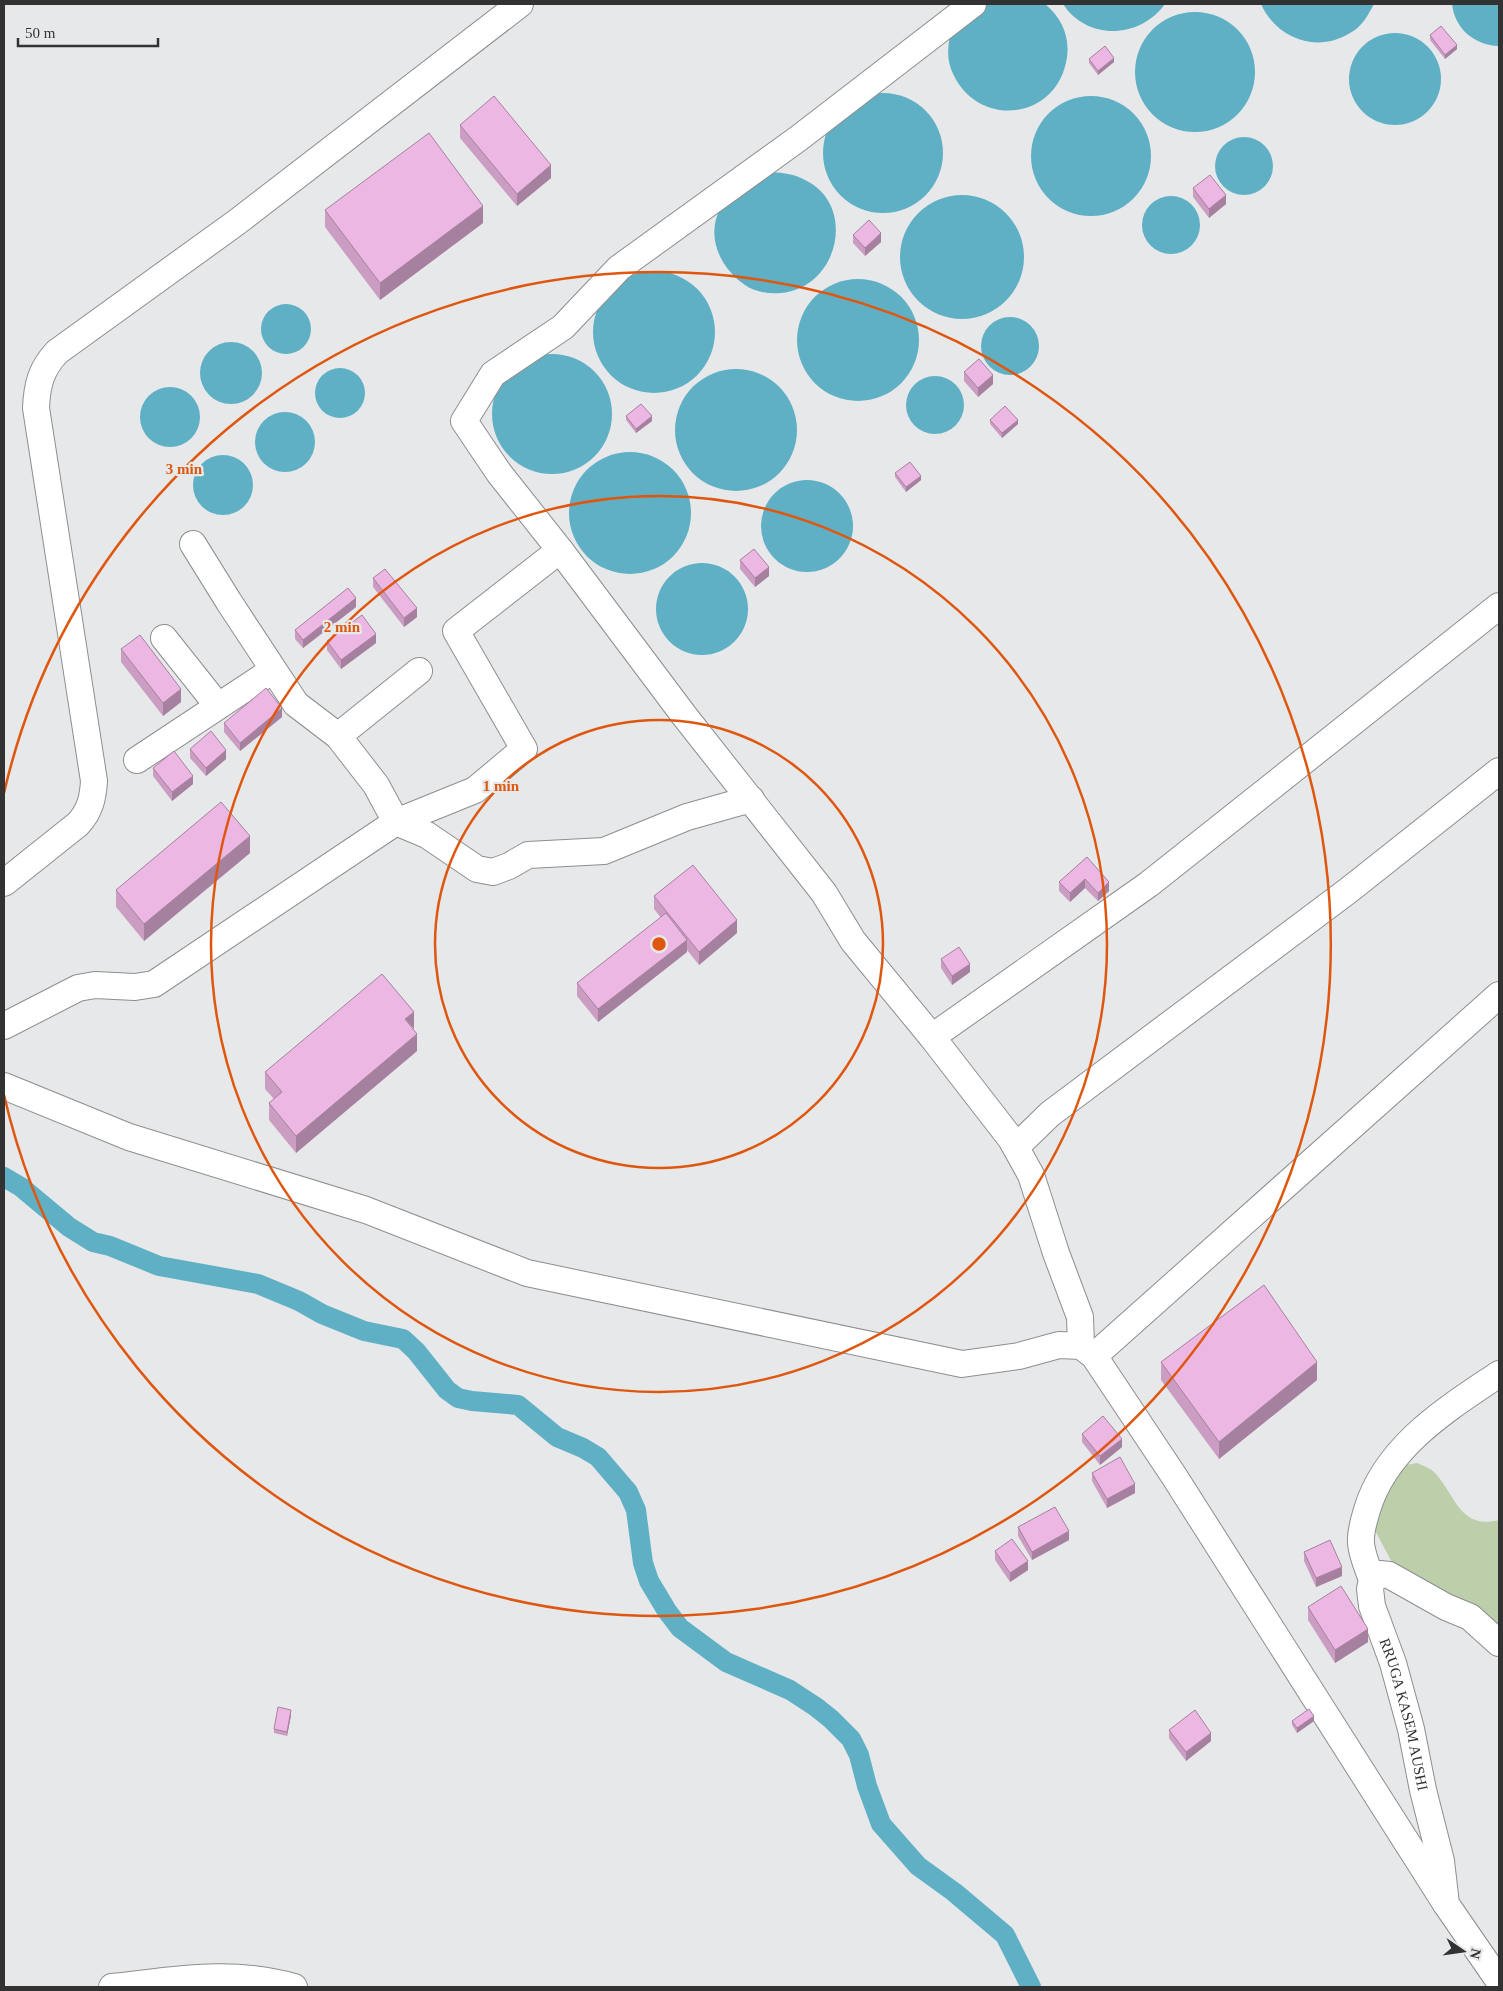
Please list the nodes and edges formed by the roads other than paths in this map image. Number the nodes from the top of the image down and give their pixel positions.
1 (520, 4) edge
2 (973, 4) edge
3 (193, 544) dead end
4 (560, 550) junction
5 (1499, 606) edge
6 (164, 638) dead end
7 (274, 670) junction
8 (419, 671) dead end
9 (218, 706) junction
10 (338, 736) junction
11 (138, 760) dead end
12 (1499, 771) edge
13 (751, 799) junction
14 (396, 822) junction
15 (4, 883) edge
16 (1499, 995) edge
17 (4, 1026) edge
18 (932, 1037) junction
19 (4, 1086) edge
20 (1016, 1148) junction
21 (1087, 1351) junction
22 (1499, 1374) edge
23 (1372, 1580) junction
24 (1499, 1643) edge
25 (1446, 1904) junction
26 (1499, 1980) edge
27 (112, 1987) edge
28 (294, 1987) edge

1 - 15 street
2 - 4 street
3 - 7 street
4 - 13 street
4 - 14 street
5 - 18 street
6 - 9 street
7 - 9 street
7 - 10 street
8 - 10 street
9 - 11 street
10 - 14 street
12 - 20 street
13 - 14 street
13 - 18 street
14 - 17 street
16 - 21 street
18 - 20 street
19 - 21 street
20 - 21 street
21 - 25 street
22 - 23 street, RRUGA KASEM AUSHI
23 - 24 street
23 - 25 street, RRUGA KASEM AUSHI
25 - 26 street, RRUGA KASEM AUSHI
27 - 28 street

